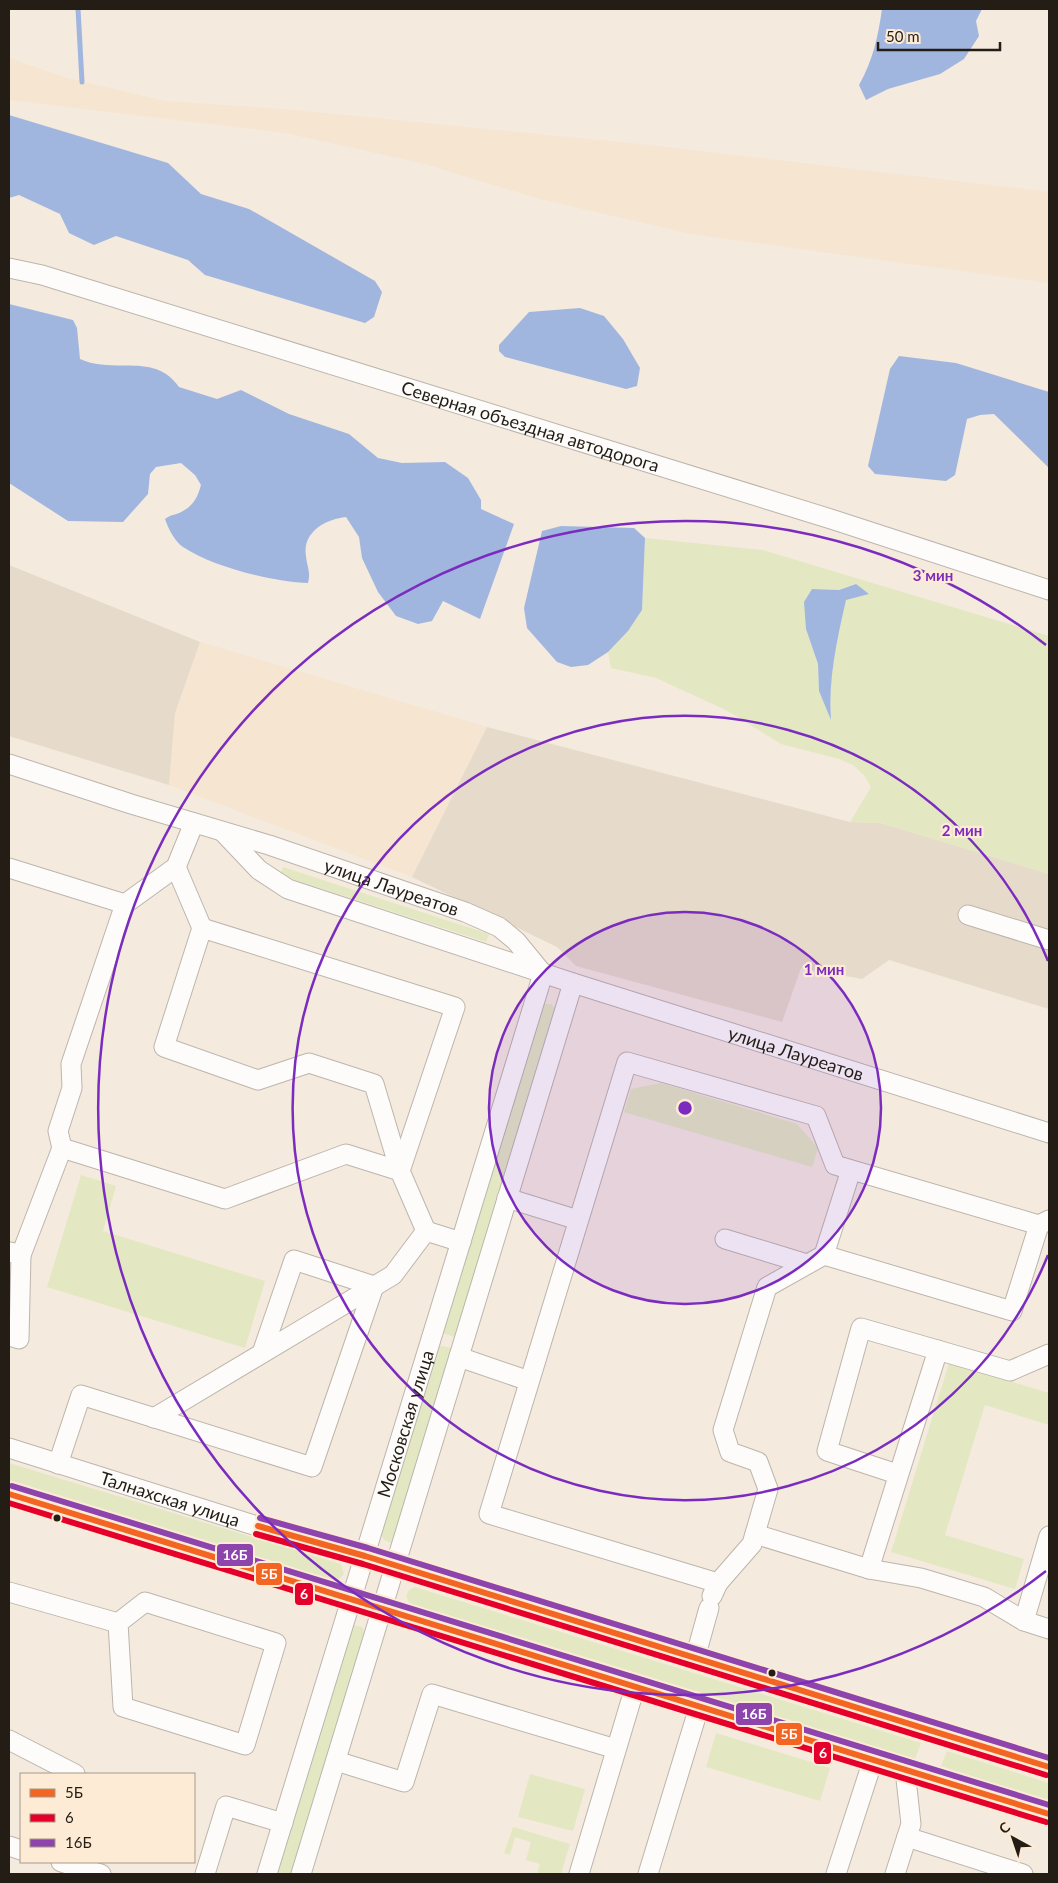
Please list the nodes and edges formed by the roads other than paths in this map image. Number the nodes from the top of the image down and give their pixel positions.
1 (9, 268) edge
2 (1049, 590) edge
3 (9, 764) edge
4 (194, 823) junction
5 (223, 832) junction
6 (176, 867) junction
7 (9, 868) edge
8 (125, 904) junction
9 (968, 915) dead end
10 (202, 928) junction
11 (1049, 940) edge
12 (543, 974) junction
13 (572, 983) junction
14 (1049, 1133) edge
15 (62, 1148) junction
16 (851, 1170) junction
17 (400, 1171) junction
18 (507, 1198) junction
19 (578, 1220) junction
20 (1044, 1222) edge
21 (426, 1232) junction
22 (725, 1239) dead end
23 (461, 1242) junction
24 (15, 1253) edge
25 (824, 1255) junction
26 (807, 1264) junction
27 (374, 1286) junction
28 (9, 1336) edge
29 (938, 1350) junction
30 (262, 1353) junction
31 (1049, 1354) edge
32 (459, 1357) junction
33 (529, 1381) junction
34 (154, 1418) junction
35 (9, 1448) edge
36 (58, 1464) junction
37 (897, 1474) junction
38 (9, 1494) edge
39 (755, 1534) junction
40 (1049, 1536) edge
41 (365, 1556) junction
42 (395, 1565) junction
43 (869, 1569) junction
44 (9, 1592) edge
45 (713, 1596) junction
46 (352, 1600) junction
47 (382, 1609) junction
48 (1024, 1621) junction
49 (118, 1623) junction
50 (1049, 1629) edge
51 (695, 1658) junction
52 (635, 1687) junction
53 (699, 1707) junction
54 (9, 1740) edge
55 (616, 1749) junction
56 (873, 1760) junction
57 (336, 1761) junction
58 (1049, 1768) edge
59 (905, 1770) junction
60 (73, 1773) edge
61 (1049, 1814) edge
62 (283, 1823) junction
63 (907, 1837) junction
64 (64, 1863) edge
65 (101, 1874) edge
66 (205, 1874) edge
67 (268, 1874) edge
68 (301, 1874) edge
69 (580, 1874) edge
70 (648, 1874) edge
71 (836, 1874) edge
72 (895, 1874) edge
73 (1023, 1874) edge

1 - 2 street, Северная объездная автодорога
3 - 4 street, улица Лауреатов
4 - 5 street, улица Лауреатов
4 - 6 street
5 - 12 street, улица Лауреатов
5 - 12 street, улица Лауреатов
6 - 8 street
6 - 10 street
7 - 8 street
8 - 15 street
9 - 11 street
10 - 17 street
10 - 17 street
12 - 13 street, улица Лауреатов
12 - 23 street, Московская улица
13 - 14 street, улица Лауреатов
13 - 18 street, Московская улица
15 - 17 street
15 - 24 street
16 - 19 street
16 - 20 street
16 - 25 street
17 - 21 street
18 - 19 street
18 - 32 street, Московская улица
19 - 33 street
20 - 25 street
21 - 23 street
21 - 27 street
22 - 26 street
23 - 41 street, Московская улица
24 - 28 street
25 - 26 street
26 - 39 street
27 - 30 street
27 - 30 street
27 - 34 street
29 - 31 street
29 - 37 street
29 - 37 street
30 - 34 street
32 - 33 street
32 - 42 street, Московская улица
33 - 45 street
34 - 36 street
35 - 36 street, Талнахская улица
36 - 41 street, Талнахская улица
37 - 43 street
38 - 46 street
39 - 43 street
39 - 45 street
40 - 48 street
41 - 42 street, Талнахская улица
41 - 46 street, Московская улица
42 - 47 street, Московская улица
42 - 51 street, Талнахская улица
43 - 48 street
44 - 49 street
45 - 51 street
46 - 47 street
46 - 62 street, Московская улица
47 - 52 street
47 - 57 street, Московская улица
48 - 50 street
49 - 49 street
51 - 58 street, Талнахская улица
52 - 53 street
52 - 55 street
53 - 56 street
53 - 70 street
54 - 60 street
55 - 57 street
55 - 69 street
56 - 59 street
56 - 71 street
57 - 68 street, Московская улица
59 - 61 street
59 - 63 street
62 - 66 street
62 - 67 street, Московская улица
63 - 72 street
63 - 73 street
64 - 65 street

